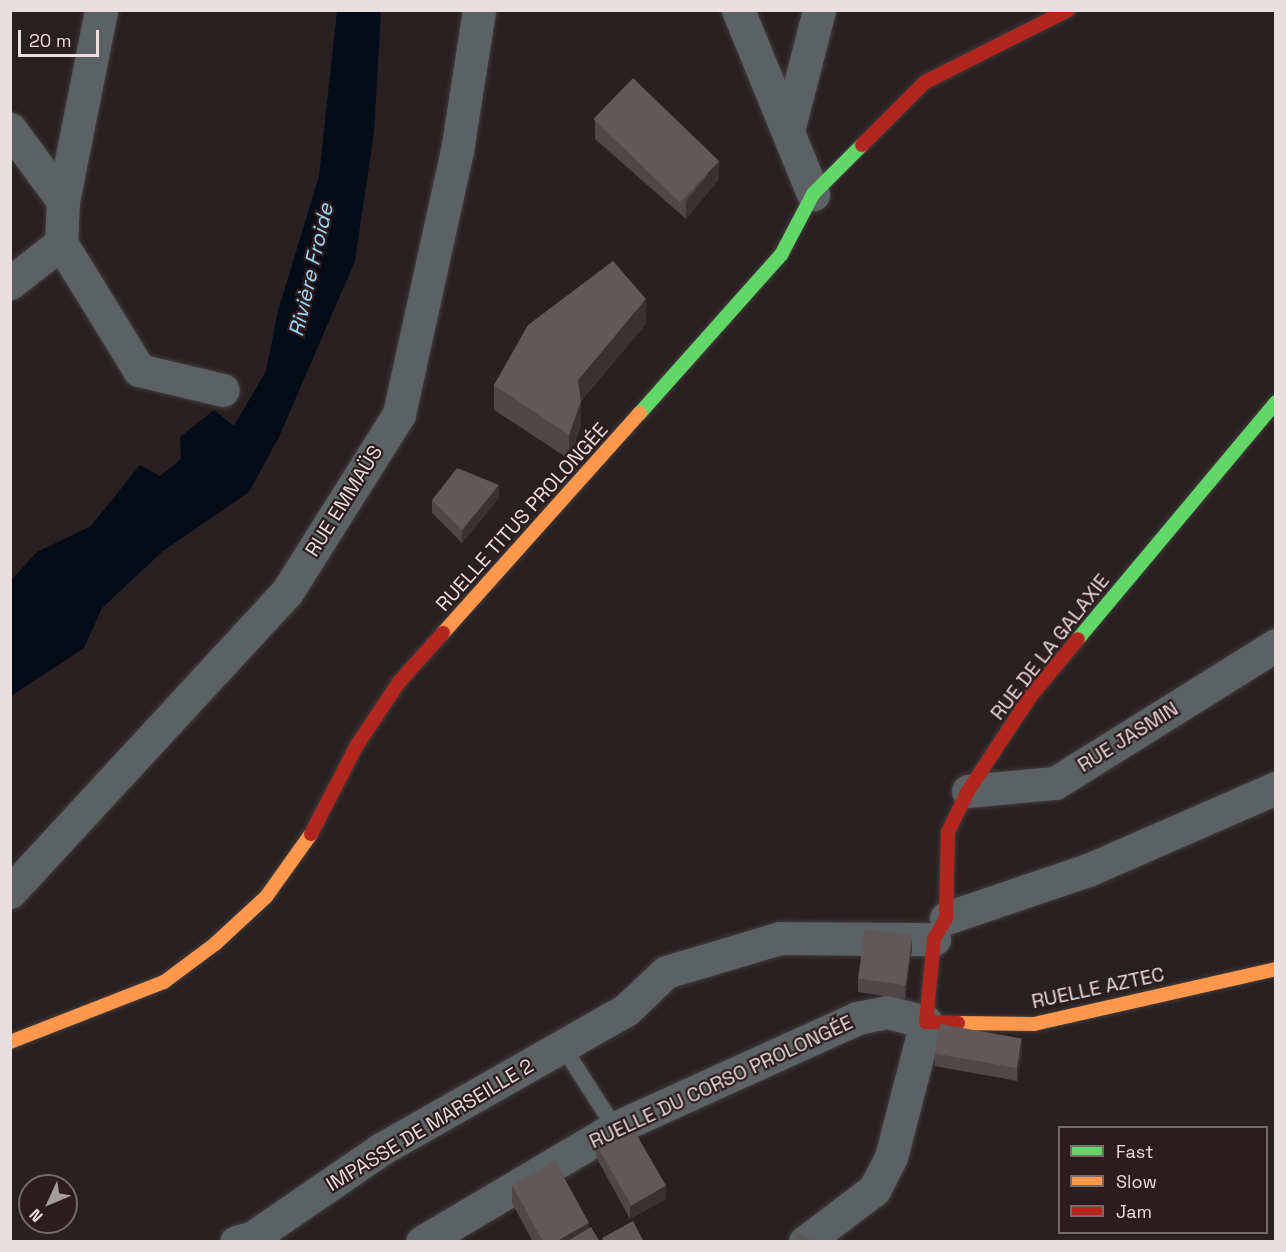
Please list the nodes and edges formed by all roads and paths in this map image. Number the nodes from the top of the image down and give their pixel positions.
1 (101, 10) edge
2 (479, 10) edge
3 (738, 10) edge
4 (819, 10) edge
5 (1068, 10) edge
6 (10, 129) edge
7 (788, 131) junction
8 (813, 194) junction
9 (63, 201) junction
10 (61, 243) junction
11 (10, 283) edge
12 (222, 390) dead end
13 (1275, 402) edge
14 (1275, 645) edge
15 (1275, 788) edge
16 (968, 791) junction
17 (10, 892) edge
18 (940, 929) junction
19 (1275, 969) edge
20 (926, 1022) junction
21 (10, 1042) edge
22 (563, 1047) junction
23 (615, 1128) junction
24 (236, 1242) edge
25 (422, 1242) edge
26 (805, 1242) edge

1 - 9 street
2 - 17 street, RUE EMMAÜS
3 - 7 street
4 - 7 street
5 - 8 street, RUELLE TITUS PROLONGÉE
6 - 9 street
7 - 8 street
8 - 21 street, RUELLE TITUS PROLONGÉE
9 - 10 street
10 - 11 street
10 - 12 street
13 - 16 street, RUE DE LA GALAXIE
14 - 16 street, RUE JASMIN
15 - 18 street, IMPASSE DE MARSEILLE 2
16 - 18 street, RUE DE LA GALAXIE
18 - 20 street, RUE DE LA GALAXIE
18 - 22 street, IMPASSE DE MARSEILLE 2
19 - 20 street, RUELLE AZTEC
20 - 23 street, RUELLE DU CORSO PROLONGÉE
20 - 26 street
22 - 23 lane
22 - 24 street, IMPASSE DE MARSEILLE 2
23 - 25 street, RUELLE DU CORSO PROLONGÉE

